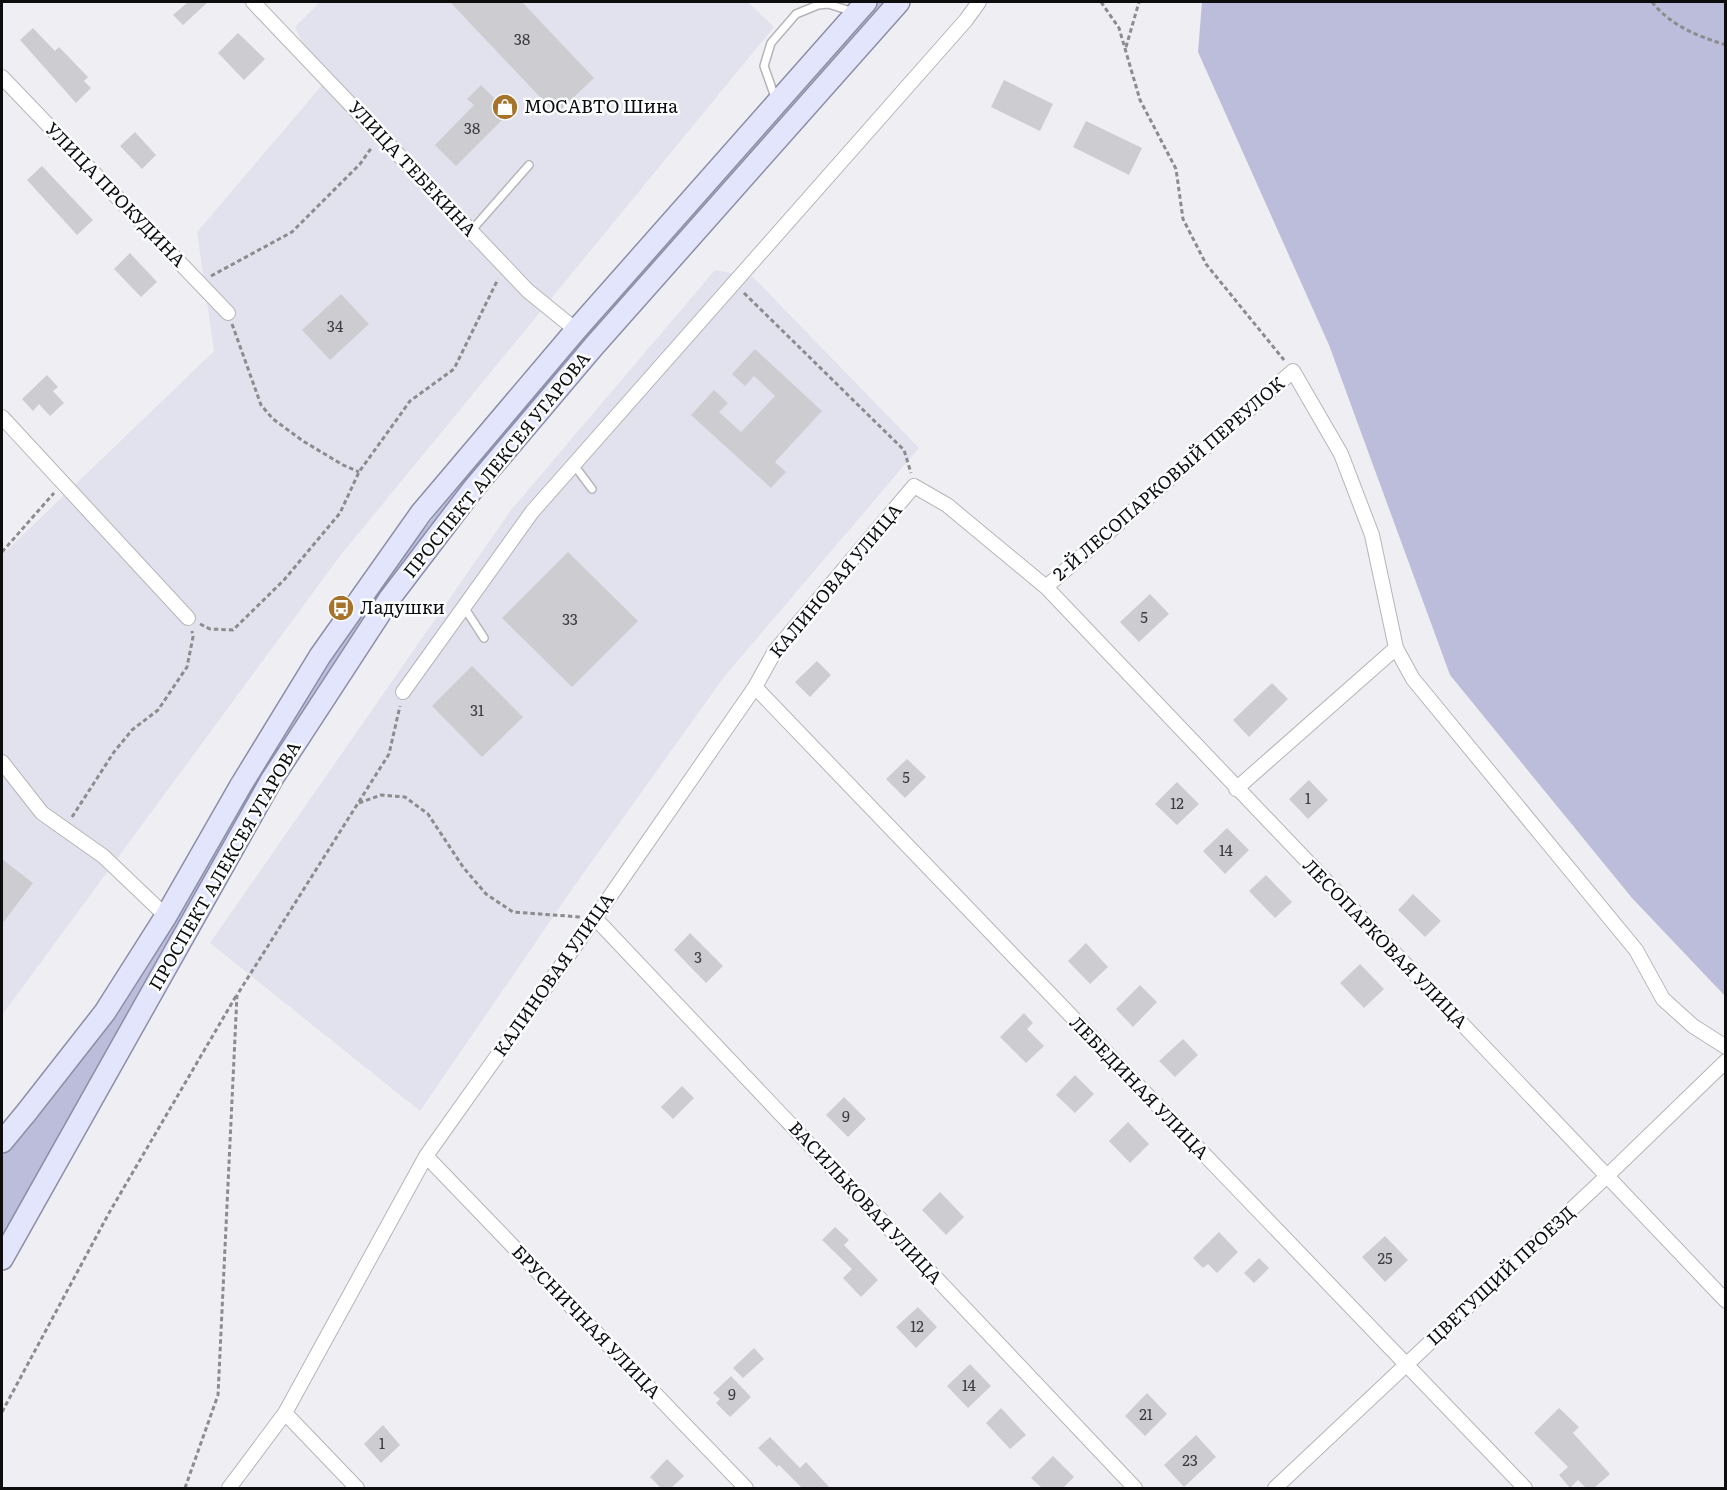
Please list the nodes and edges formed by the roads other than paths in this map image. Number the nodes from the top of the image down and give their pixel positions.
1 (253, 2) edge
2 (899, 2) edge
3 (978, 2) edge
4 (862, 7) edge
5 (2, 77) edge
6 (777, 103) junction
7 (529, 165) dead end
8 (471, 231) junction
9 (228, 313) road end
10 (576, 330) junction
11 (594, 346) junction
12 (2, 417) edge
13 (574, 465) junction
14 (914, 486) joint
15 (592, 489) dead end
16 (1046, 587) junction
17 (464, 607) junction
18 (188, 618) road end
19 (484, 639) dead end
20 (1396, 648) junction
21 (754, 687) junction
22 (403, 692) road end
23 (2, 762) edge
24 (1236, 789) junction
25 (166, 916) junction
26 (594, 918) junction
27 (1725, 1047) edge
28 (1725, 1061) edge
29 (2, 1142) edge
30 (426, 1155) junction
31 (1607, 1176) junction
32 (2, 1259) edge
33 (1725, 1301) edge
34 (1406, 1365) junction
35 (285, 1413) junction
36 (229, 1488) edge
37 (357, 1488) edge
38 (746, 1488) edge
39 (1135, 1488) edge
40 (1275, 1488) edge
41 (1525, 1488) edge

1 - 8 street, УЛИЦА ТЕБЕКИНА
2 - 11 main road, ПРОСПЕКТ АЛЕКСЕЯ УГАРОВА
3 - 13 street
4 - 6 main road, ПРОСПЕКТ АЛЕКСЕЯ УГАРОВА
4 - 6 lane
5 - 9 street, УЛИЦА ПРОКУДИНА
6 - 10 main road, ПРОСПЕКТ АЛЕКСЕЯ УГАРОВА
7 - 8 lane
8 - 10 street, УЛИЦА ТЕБЕКИНА
10 - 11 main road
10 - 25 main road, ПРОСПЕКТ АЛЕКСЕЯ УГАРОВА
11 - 32 main road, ПРОСПЕКТ АЛЕКСЕЯ УГАРОВА
12 - 18 street
13 - 15 lane
13 - 17 street
14 - 16 street, ЛЕСОПАРКОВАЯ УЛИЦА
14 - 21 street, КАЛИНОВАЯ УЛИЦА
16 - 20 street, 2-Й ЛЕСОПАРКОВЫЙ ПЕРЕУЛОК
16 - 24 street, ЛЕСОПАРКОВАЯ УЛИЦА
17 - 19 lane
17 - 22 street
20 - 24 street
20 - 27 street
21 - 26 street, КАЛИНОВАЯ УЛИЦА
21 - 34 street, ЛЕБЕДИНАЯ УЛИЦА
23 - 25 street
24 - 31 street, ЛЕСОПАРКОВАЯ УЛИЦА
25 - 29 main road, ПРОСПЕКТ АЛЕКСЕЯ УГАРОВА
26 - 30 street, КАЛИНОВАЯ УЛИЦА
26 - 39 street, ВАСИЛЬКОВАЯ УЛИЦА
28 - 31 street, ЦВЕТУЩИЙ ПРОЕЗД
30 - 35 street, КАЛИНОВАЯ УЛИЦА
30 - 38 street, БРУСНИЧНАЯ УЛИЦА
31 - 33 street, ЛЕСОПАРКОВАЯ УЛИЦА
31 - 34 street, ЦВЕТУЩИЙ ПРОЕЗД
34 - 40 street, ЦВЕТУЩИЙ ПРОЕЗД
34 - 41 street, ЛЕБЕДИНАЯ УЛИЦА
35 - 36 street, КАЛИНОВАЯ УЛИЦА
35 - 37 street

